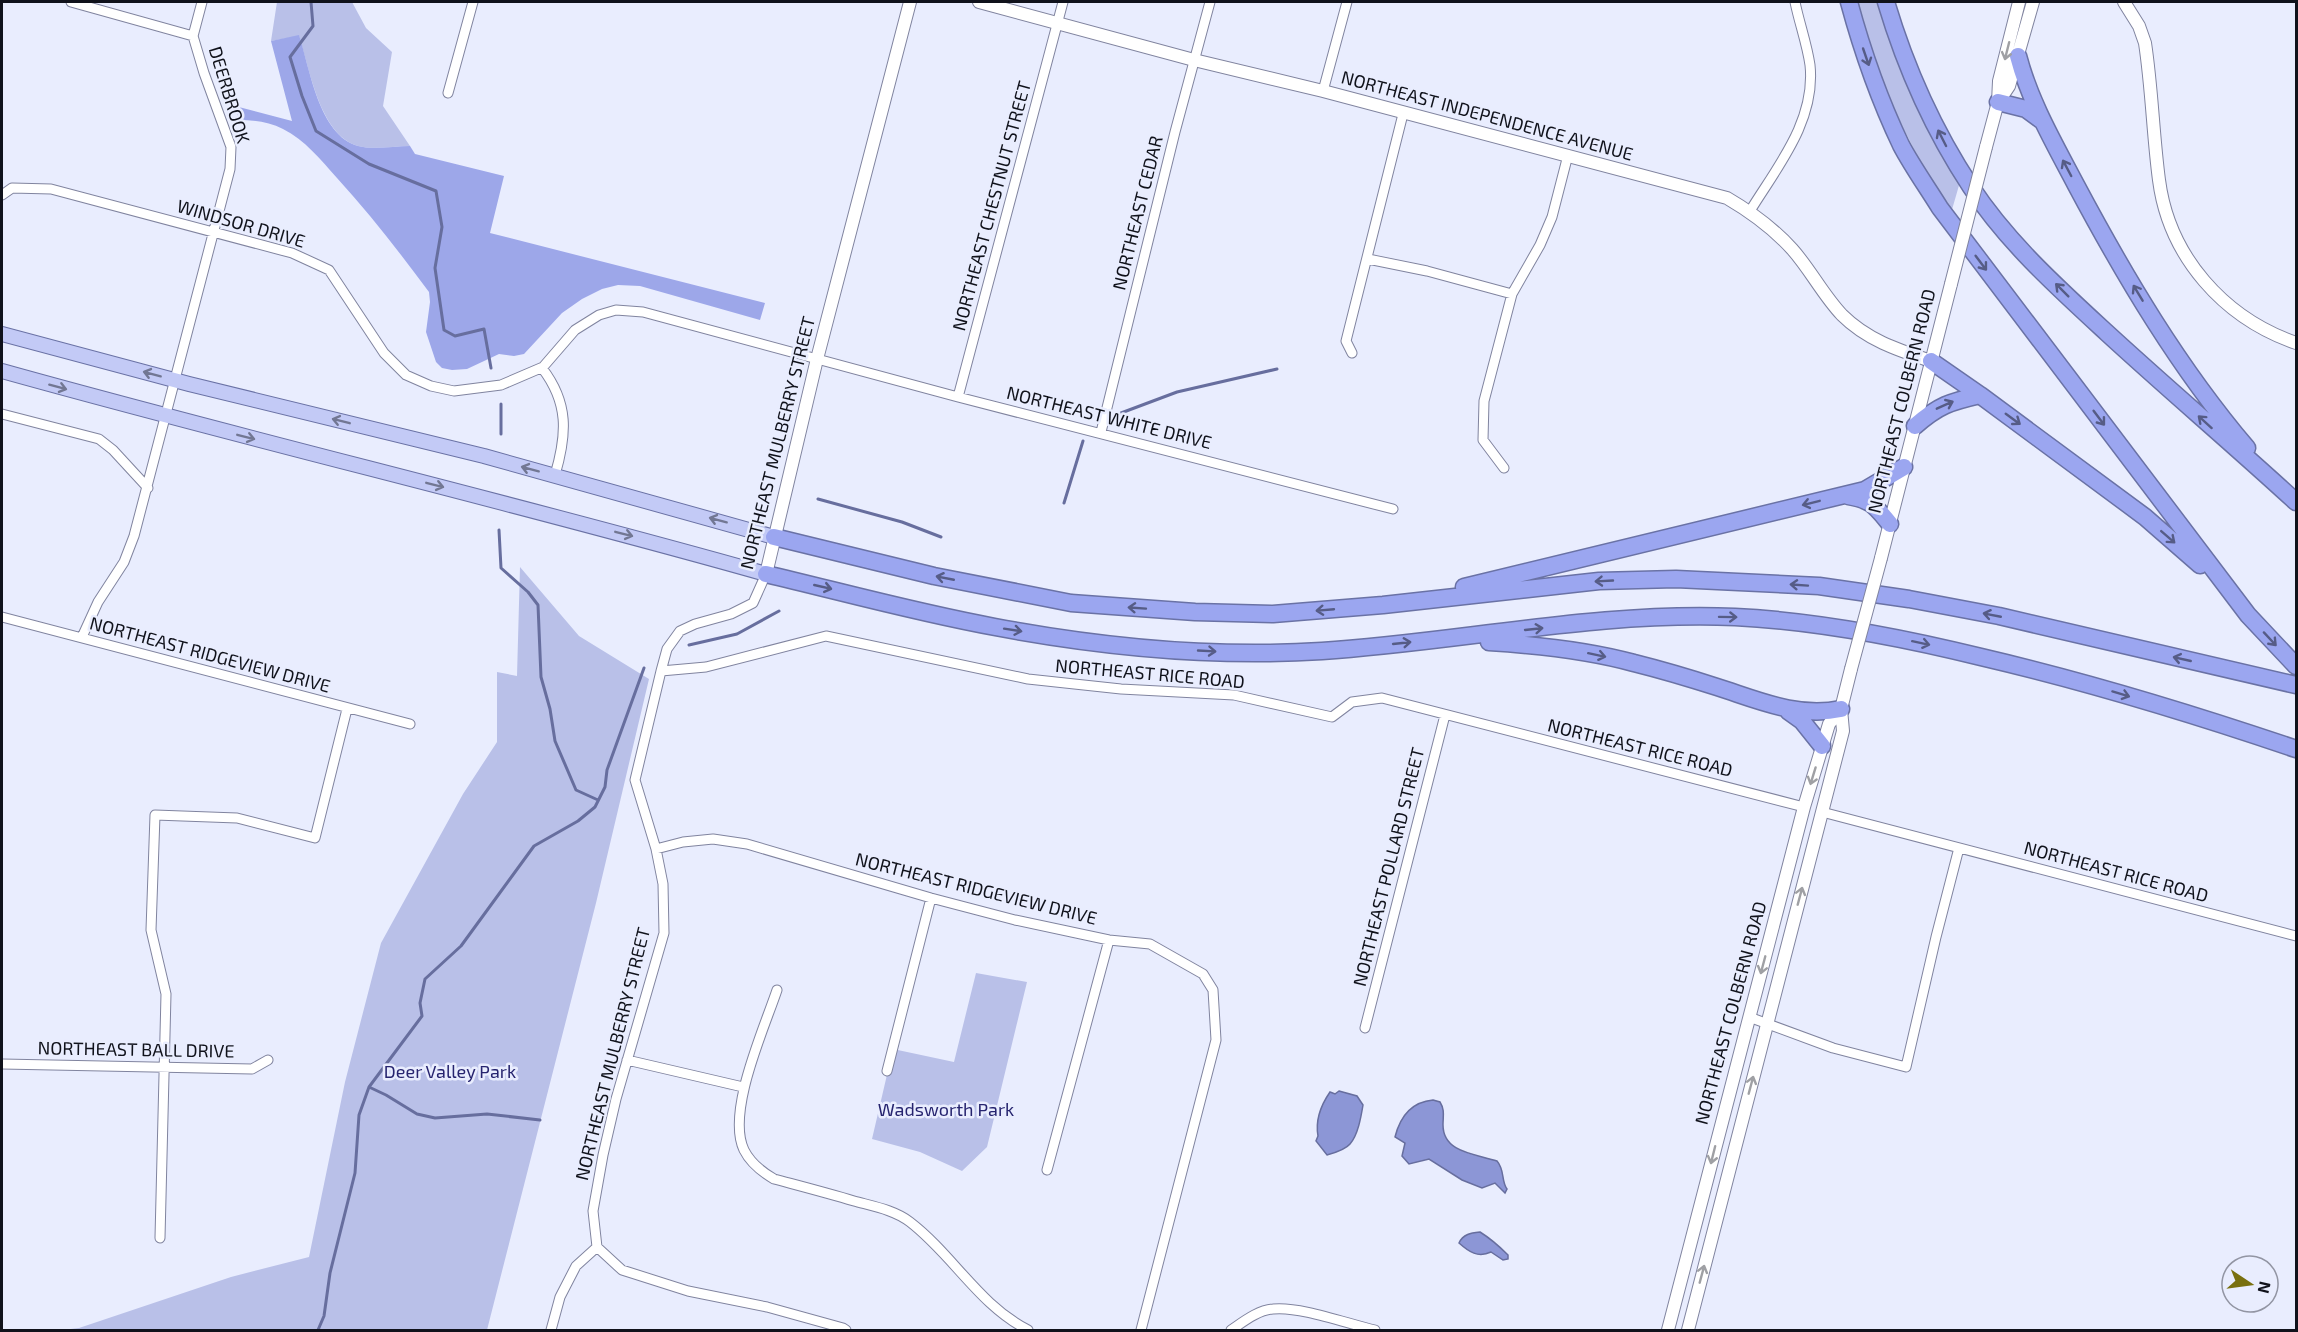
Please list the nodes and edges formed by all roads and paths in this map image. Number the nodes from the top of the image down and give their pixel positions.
1 (71, 2) edge
2 (202, 2) edge
3 (473, 2) edge
4 (910, 2) edge
5 (980, 2) edge
6 (1063, 2) edge
7 (1210, 2) edge
8 (1347, 2) edge
9 (1795, 2) edge
10 (1849, 2) edge
11 (1886, 2) edge
12 (2019, 2) edge
13 (2033, 2) edge
14 (2124, 2) edge
15 (1057, 23) junction
16 (193, 36) junction
17 (2018, 56) junction
18 (1194, 60) junction
19 (1323, 91) junction
20 (448, 93) dead end
21 (1998, 102) junction
22 (1403, 114) junction
23 (2042, 121) junction
24 (1568, 155) junction
25 (2, 195) edge
26 (1750, 212) junction
27 (213, 232) junction
28 (1368, 259) junction
29 (1512, 294) junction
30 (2, 334) edge
31 (2296, 343) edge
32 (1352, 354) dead end
33 (817, 359) junction
34 (1931, 361) junction
35 (542, 368) junction
36 (2, 371) edge
37 (175, 380) junction
38 (1980, 395) junction
39 (958, 397) junction
40 (2, 414) edge
41 (166, 416) junction
42 (1915, 426) junction
43 (1101, 432) junction
44 (1904, 467) junction
45 (1504, 468) dead end
46 (555, 475) junction
47 (148, 488) junction
48 (1844, 495) junction
49 (2296, 502) edge
50 (1393, 509) dead end
51 (1890, 525) junction
52 (774, 537) junction
53 (766, 574) junction
54 (1383, 605) junction
55 (2248, 615) junction
56 (2, 617) edge
57 (82, 637) junction
58 (1434, 640) junction
59 (2296, 666) edge
60 (661, 671) junction
61 (2296, 686) edge
62 (347, 709) junction
63 (1785, 709) junction
64 (1841, 709) junction
65 (1445, 715) junction
66 (410, 724) dead end
67 (1822, 746) junction
68 (2296, 749) edge
69 (1804, 807) junction
70 (1822, 812) junction
71 (1816, 835) junction
72 (1959, 848) junction
73 (656, 849) junction
74 (931, 898) junction
75 (2296, 936) edge
76 (1108, 940) junction
77 (777, 990) dead end
78 (1749, 1017) junction
79 (1767, 1024) junction
80 (1365, 1028) dead end
81 (627, 1059) junction
82 (268, 1060) dead end
83 (2, 1064) edge
84 (165, 1068) junction
85 (887, 1071) dead end
86 (743, 1087) junction
87 (1047, 1170) dead end
88 (160, 1238) dead end
89 (597, 1246) junction
90 (551, 1330) edge
91 (846, 1330) edge
92 (1028, 1330) edge
93 (1141, 1330) edge
94 (1231, 1330) edge
95 (1375, 1330) edge
96 (1668, 1330) edge
97 (1688, 1330) edge

1 - 16 street
2 - 16 street, DEERBROOK
3 - 20 street
4 - 33 main road, NORTHEAST MULBERRY STREET
5 - 15 main road, NORTHEAST INDEPENDENCE AVENUE
6 - 15 street, NORTHEAST CHESTNUT STREET
7 - 18 street, NORTHEAST CEDAR
8 - 19 street
9 - 26 street
10 -> 55 highway
49 -> 11 highway
12 -> 21 main road, NORTHEAST COLBERN ROAD
13 - 17 main road, NORTHEAST COLBERN ROAD
14 - 31 main road
15 - 18 main road, NORTHEAST INDEPENDENCE AVENUE
15 - 39 street, NORTHEAST CHESTNUT STREET
16 - 27 street, DEERBROOK
17 - 21 main road, NORTHEAST COLBERN ROAD
17 - 23 highway
18 - 19 main road, NORTHEAST INDEPENDENCE AVENUE
18 - 43 street, NORTHEAST CEDAR
19 - 22 main road, NORTHEAST INDEPENDENCE AVENUE
21 - 23 highway
21 - 34 main road, NORTHEAST COLBERN ROAD, bridge
22 - 24 main road, NORTHEAST INDEPENDENCE AVENUE
22 - 28 street
49 -> 23 highway
24 - 26 main road, NORTHEAST INDEPENDENCE AVENUE
24 - 29 street
25 - 27 street, WINDSOR DRIVE
26 - 34 main road, NORTHEAST INDEPENDENCE AVENUE
27 - 35 street, WINDSOR DRIVE
27 - 37 street, DEERBROOK
28 - 29 street
28 - 32 street
29 - 45 street
37 -> 30 main road
33 - 35 street, WINDSOR DRIVE
33 - 39 street, NORTHEAST WHITE DRIVE
33 - 52 main road, NORTHEAST MULBERRY STREET
34 - 38 highway
34 - 42 main road, NORTHEAST COLBERN ROAD
35 - 46 street
36 -> 41 main road
37 - 41 street, DEERBROOK
46 -> 37 main road
42 -> 38 highway
38 -> 55 highway
39 - 43 street, NORTHEAST WHITE DRIVE
40 - 47 street
41 - 47 street, DEERBROOK
41 -> 53 main road
42 - 44 main road, NORTHEAST COLBERN ROAD
43 - 50 street, NORTHEAST WHITE DRIVE
44 - 48 highway
44 - 51 main road, NORTHEAST COLBERN ROAD
52 -> 46 main road
47 - 57 street, DEERBROOK
48 - 51 highway
48 -> 54 highway
51 - 64 main road, NORTHEAST COLBERN ROAD, bridge
52 - 53 main road, NORTHEAST MULBERRY STREET
54 -> 52 highway
53 -> 58 highway
53 - 60 street, NORTHEAST MULBERRY STREET
61 -> 54 highway
55 -> 59 highway
56 - 57 street, NORTHEAST RIDGEVIEW DRIVE
57 - 62 street, NORTHEAST RIDGEVIEW DRIVE
58 -> 63 highway
58 -> 68 highway
60 - 65 street, NORTHEAST RICE ROAD
60 - 73 street, NORTHEAST MULBERRY STREET
62 - 66 street, NORTHEAST RIDGEVIEW DRIVE
62 - 84 street
63 - 64 highway
63 - 67 highway
64 - 67 main road, NORTHEAST COLBERN ROAD
64 - 70 main road, NORTHEAST COLBERN ROAD
65 - 69 street, NORTHEAST RICE ROAD
65 - 80 street, NORTHEAST POLLARD STREET
67 -> 69 main road, NORTHEAST COLBERN ROAD
69 - 71 main road
69 -> 78 main road, NORTHEAST COLBERN ROAD
70 - 71 main road, NORTHEAST COLBERN ROAD
70 - 72 street, NORTHEAST RICE ROAD
79 -> 71 main road, NORTHEAST COLBERN ROAD
72 - 75 street, NORTHEAST RICE ROAD
72 - 79 street
73 - 74 street, NORTHEAST RIDGEVIEW DRIVE
73 - 81 street, NORTHEAST MULBERRY STREET
74 - 76 street, NORTHEAST RIDGEVIEW DRIVE
74 - 85 street
76 - 87 street
76 - 93 street, NORTHEAST RIDGEVIEW DRIVE
77 - 86 street
78 - 79 street
78 -> 96 main road, NORTHEAST COLBERN ROAD
97 -> 79 main road, NORTHEAST COLBERN ROAD
81 - 86 street
81 - 89 street, NORTHEAST MULBERRY STREET
82 - 84 street, NORTHEAST BALL DRIVE
83 - 84 street, NORTHEAST BALL DRIVE
84 - 88 street
86 - 92 street
89 - 90 street
89 - 91 street
94 - 95 street

